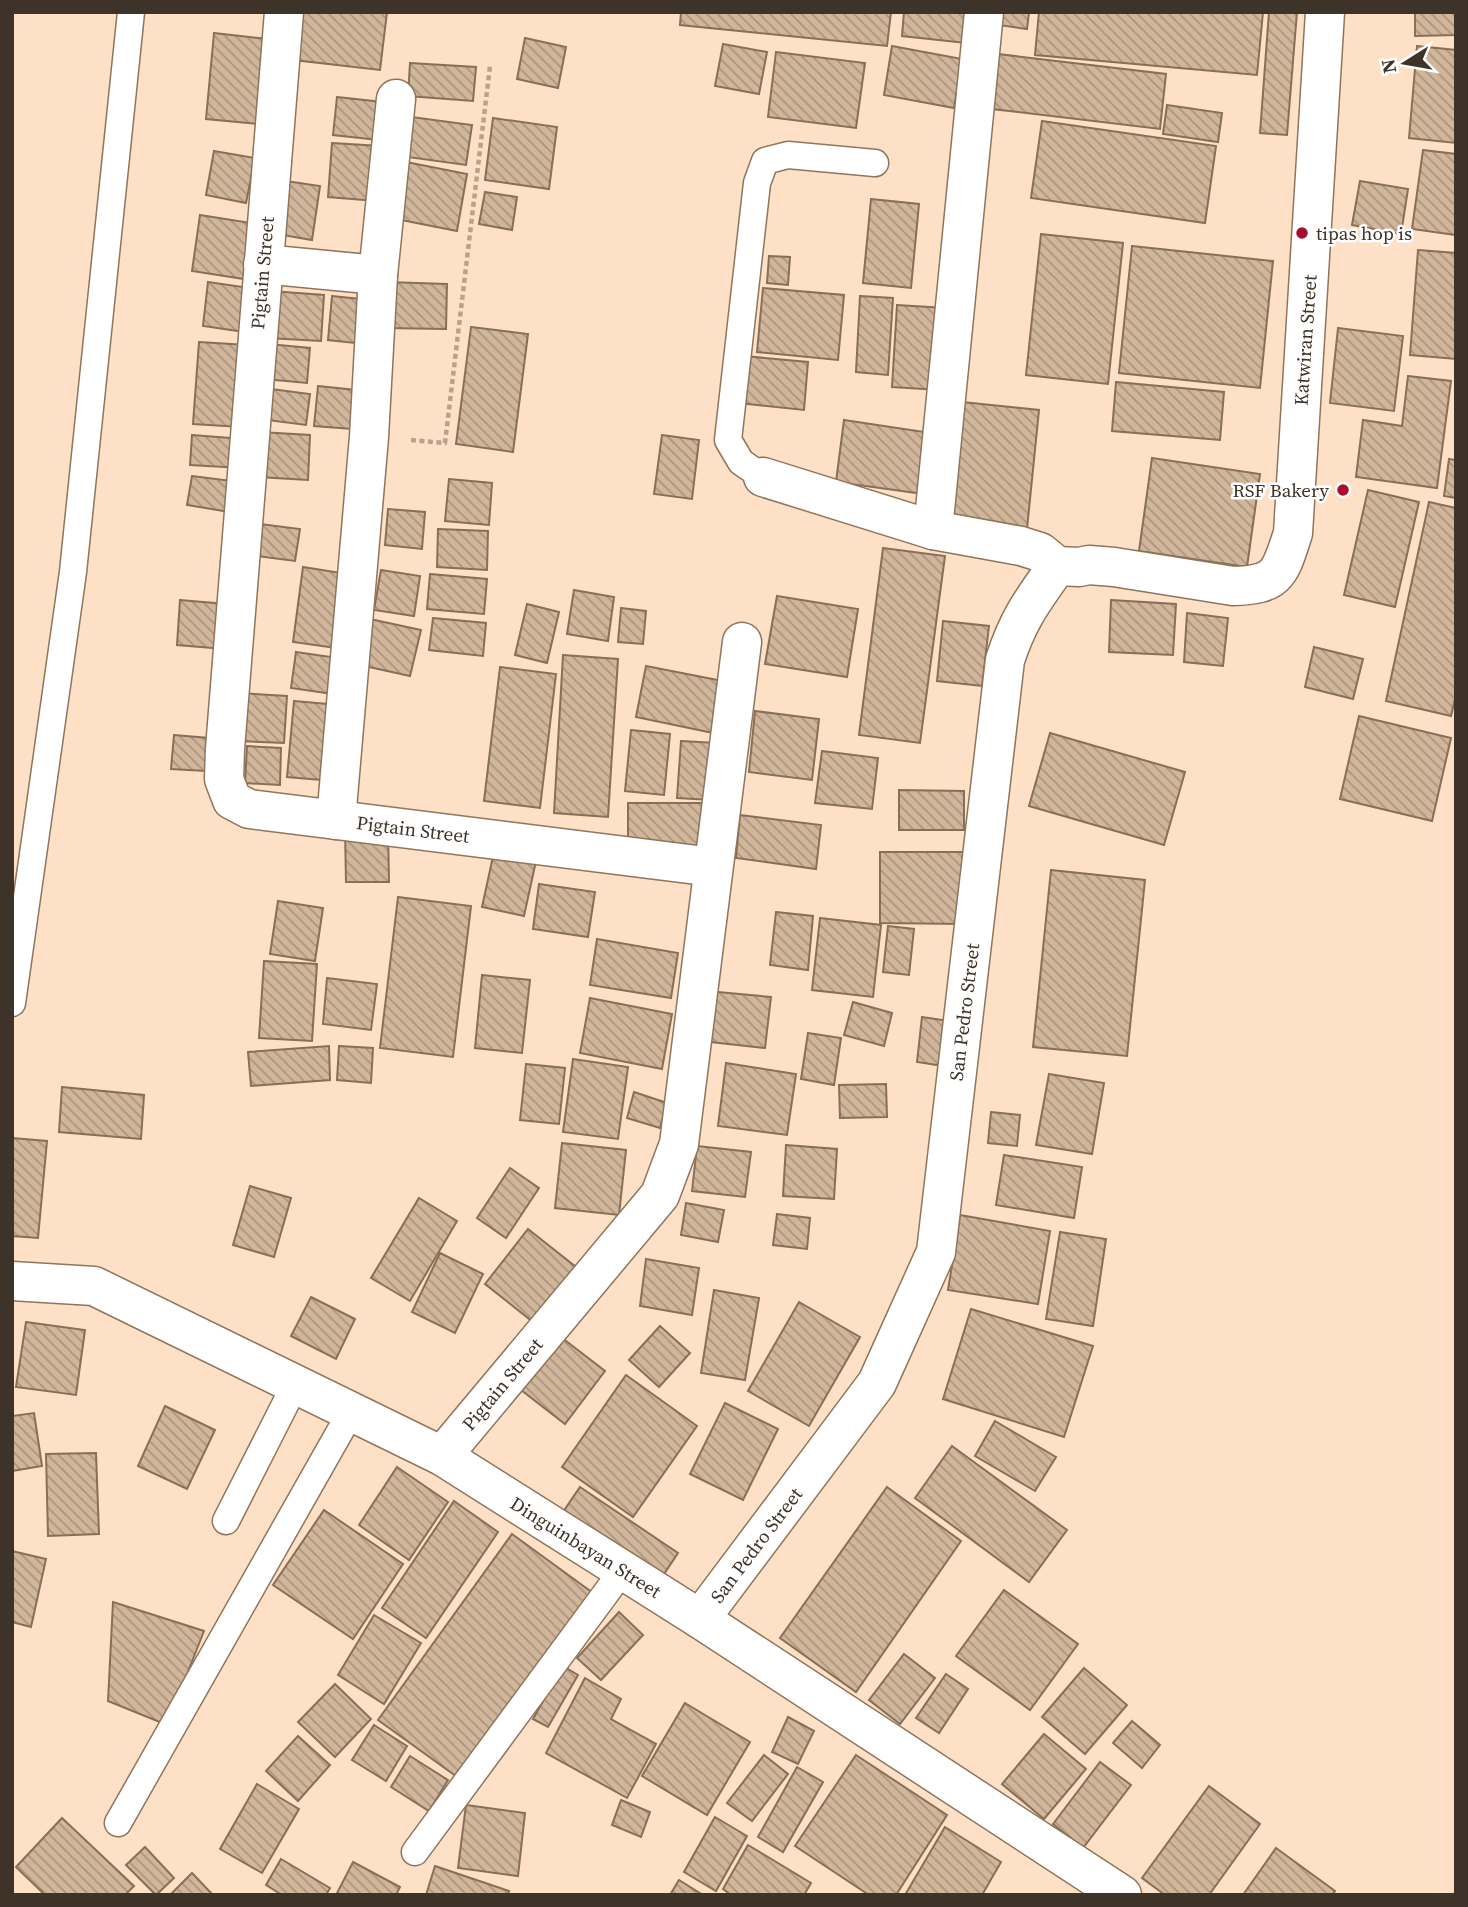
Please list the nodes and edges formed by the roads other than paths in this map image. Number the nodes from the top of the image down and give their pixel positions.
1 (131, 12) edge
2 (284, 12) edge
3 (984, 12) edge
4 (1325, 12) edge
5 (396, 99) dead end
6 (875, 163) dead end
7 (263, 264) junction
8 (379, 275) junction
9 (763, 477) joint
10 (933, 530) junction
11 (1058, 566) junction
12 (742, 642) dead end
13 (336, 820) junction
14 (713, 867) junction
15 (12, 1003) edge
16 (12, 1281) edge
17 (295, 1385) junction
18 (351, 1412) junction
19 (442, 1456) junction
20 (226, 1521) dead end
21 (623, 1570) junction
22 (700, 1619) junction
23 (118, 1823) dead end
24 (415, 1853) dead end
25 (1122, 1895) edge

1 - 15 lane
2 - 7 street, Pigtain Street
3 - 10 street
4 - 11 street, Katwiran Street
5 - 8 street
6 - 9 lane
7 - 8 street
7 - 13 street, Pigtain Street
8 - 13 street
9 - 10 street
10 - 11 street
11 - 22 street, San Pedro Street
12 - 14 street
13 - 14 street, Pigtain Street
14 - 19 street, Pigtain Street
16 - 17 street, Dinguinbayan Street
17 - 18 street, Dinguinbayan Street
17 - 20 lane
18 - 19 street, Dinguinbayan Street
18 - 23 lane
19 - 21 street, Dinguinbayan Street
21 - 22 street, Dinguinbayan Street
21 - 24 lane
22 - 25 street, Dinguinbayan Street

